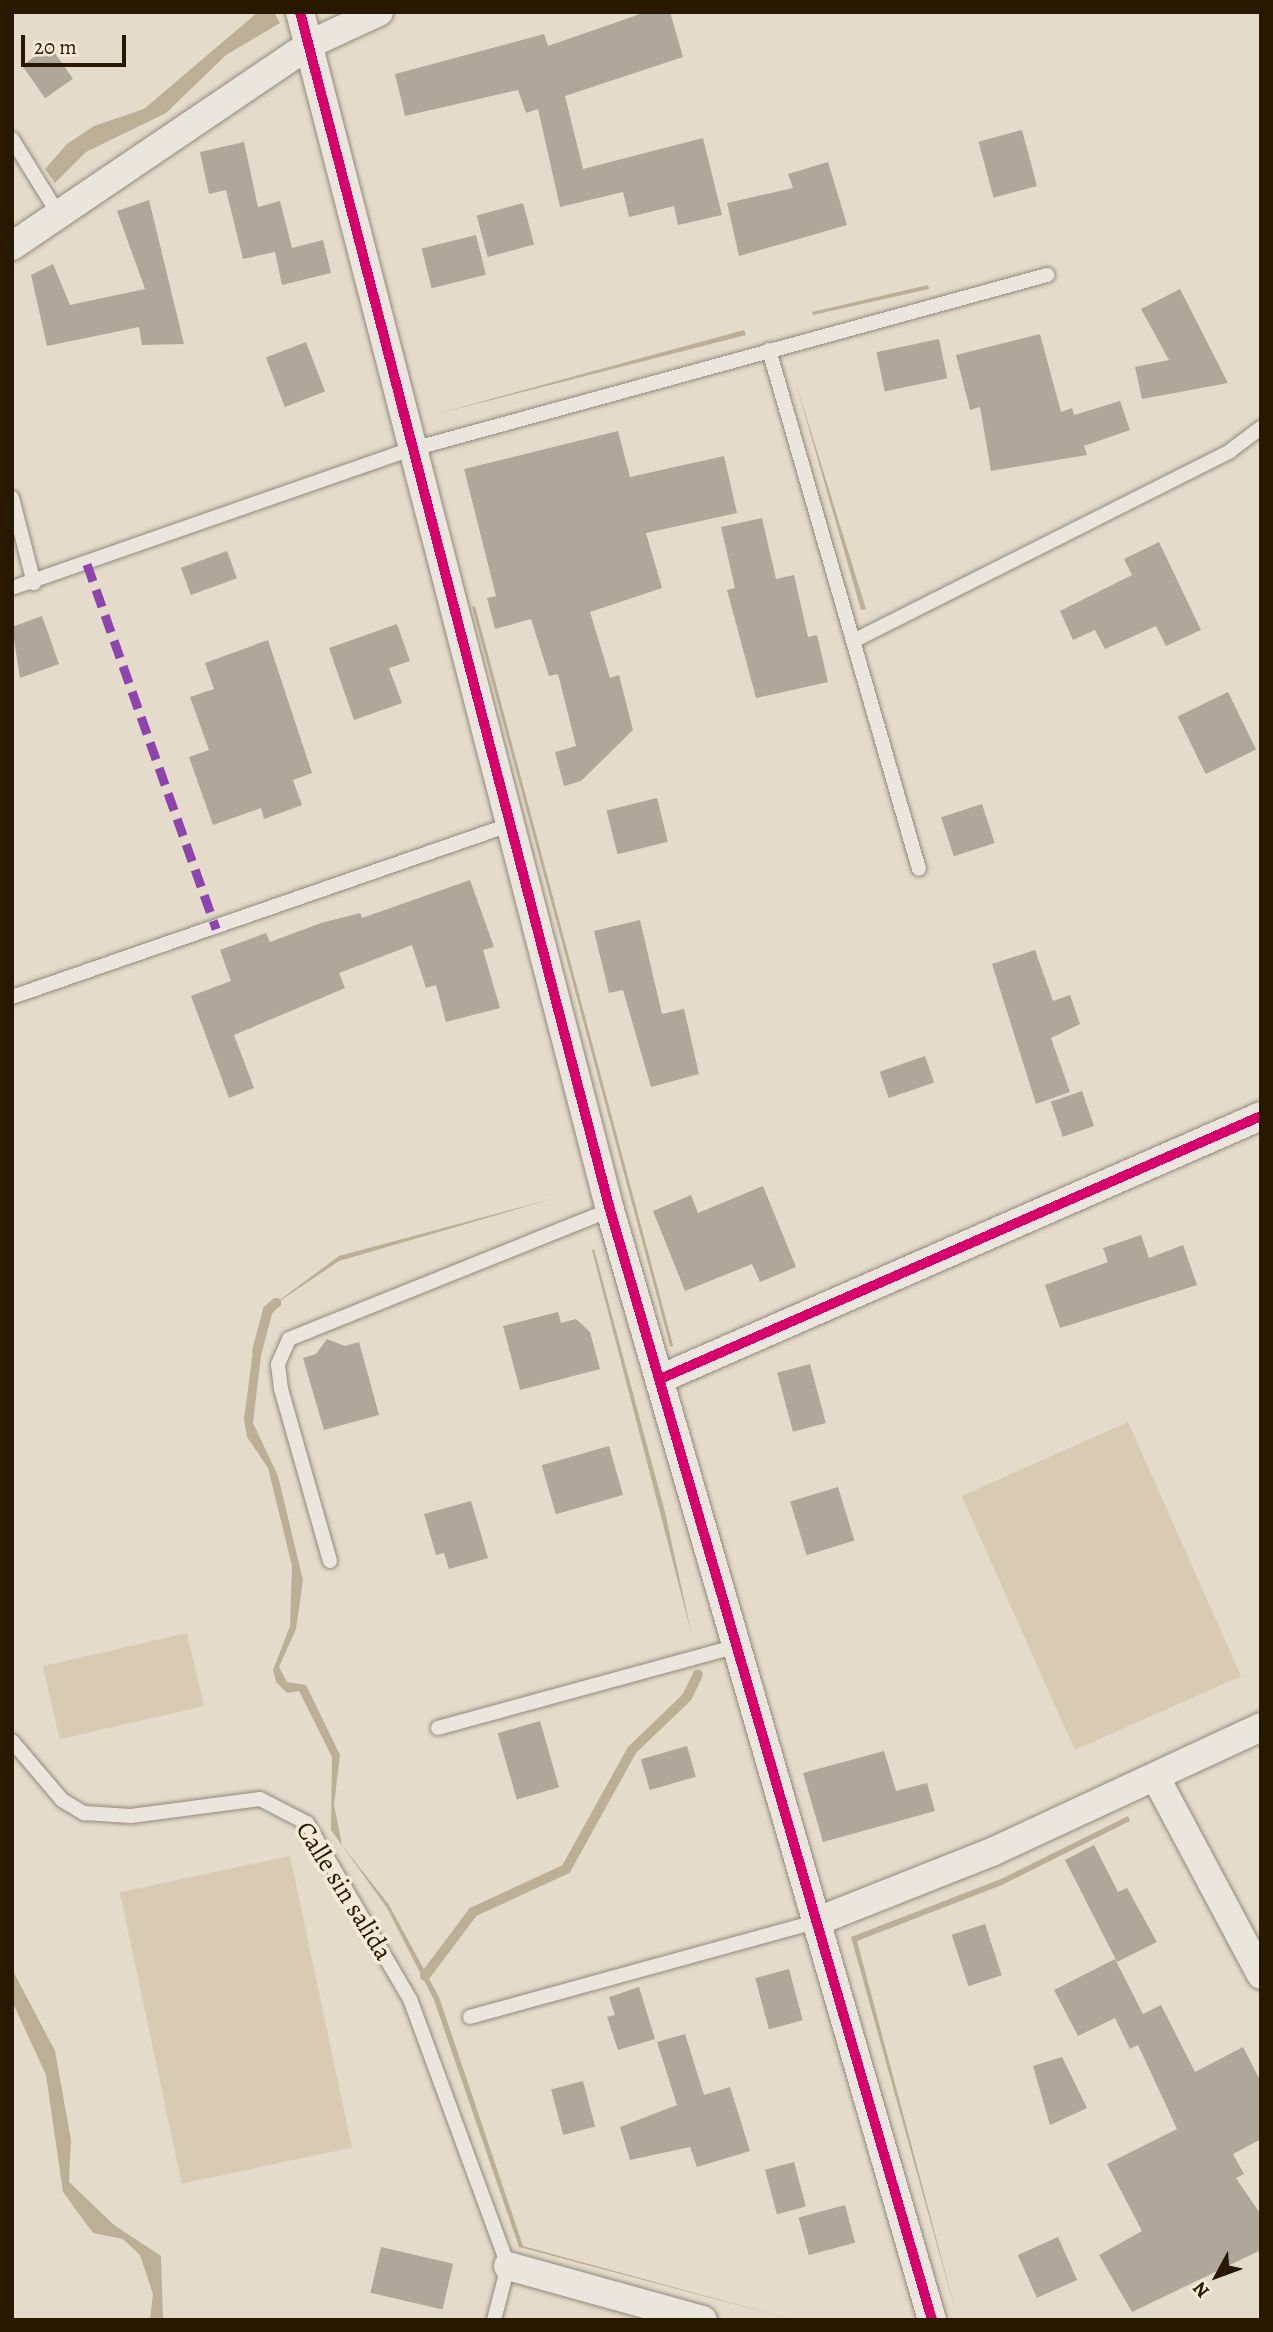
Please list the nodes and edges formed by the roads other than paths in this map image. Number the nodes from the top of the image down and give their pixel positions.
1 (379, 12) edge
2 (305, 26) edge
3 (12, 139) edge
4 (52, 206) junction
5 (12, 246) edge
6 (1047, 275) dead end
7 (769, 350) junction
8 (1261, 428) edge
9 (409, 450) junction
10 (12, 498) edge
11 (34, 583) junction
12 (12, 588) edge
13 (853, 640) junction
14 (509, 825) junction
15 (919, 869) dead end
16 (12, 997) edge
17 (1261, 1116) edge
18 (610, 1210) junction
19 (660, 1379) junction
20 (330, 1562) dead end
21 (738, 1646) junction
22 (1261, 1727) edge
23 (438, 1728) dead end
24 (12, 1741) edge
25 (1156, 1778) junction
26 (820, 1920) junction
27 (1261, 1975) edge
28 (470, 2017) dead end
29 (508, 2266) junction
30 (495, 2320) edge
31 (703, 2320) edge
32 (932, 2320) edge

1 - 2 street
2 - 4 street
2 - 9 street
3 - 4 lane
4 - 5 street
6 - 7 lane
7 - 9 lane
7 - 13 lane
8 - 13 lane
9 - 11 lane
9 - 14 street
10 - 11 lane
11 - 12 lane
13 - 15 lane
14 - 16 lane
14 - 18 street
17 - 19 street
18 - 19 street
18 - 20 lane
19 - 21 street
21 - 23 lane
21 - 26 street
22 - 25 street
24 - 29 lane, Calle sin salida
25 - 26 street
25 - 27 street
26 - 28 lane
26 - 32 street
29 - 30 lane
29 - 31 street

